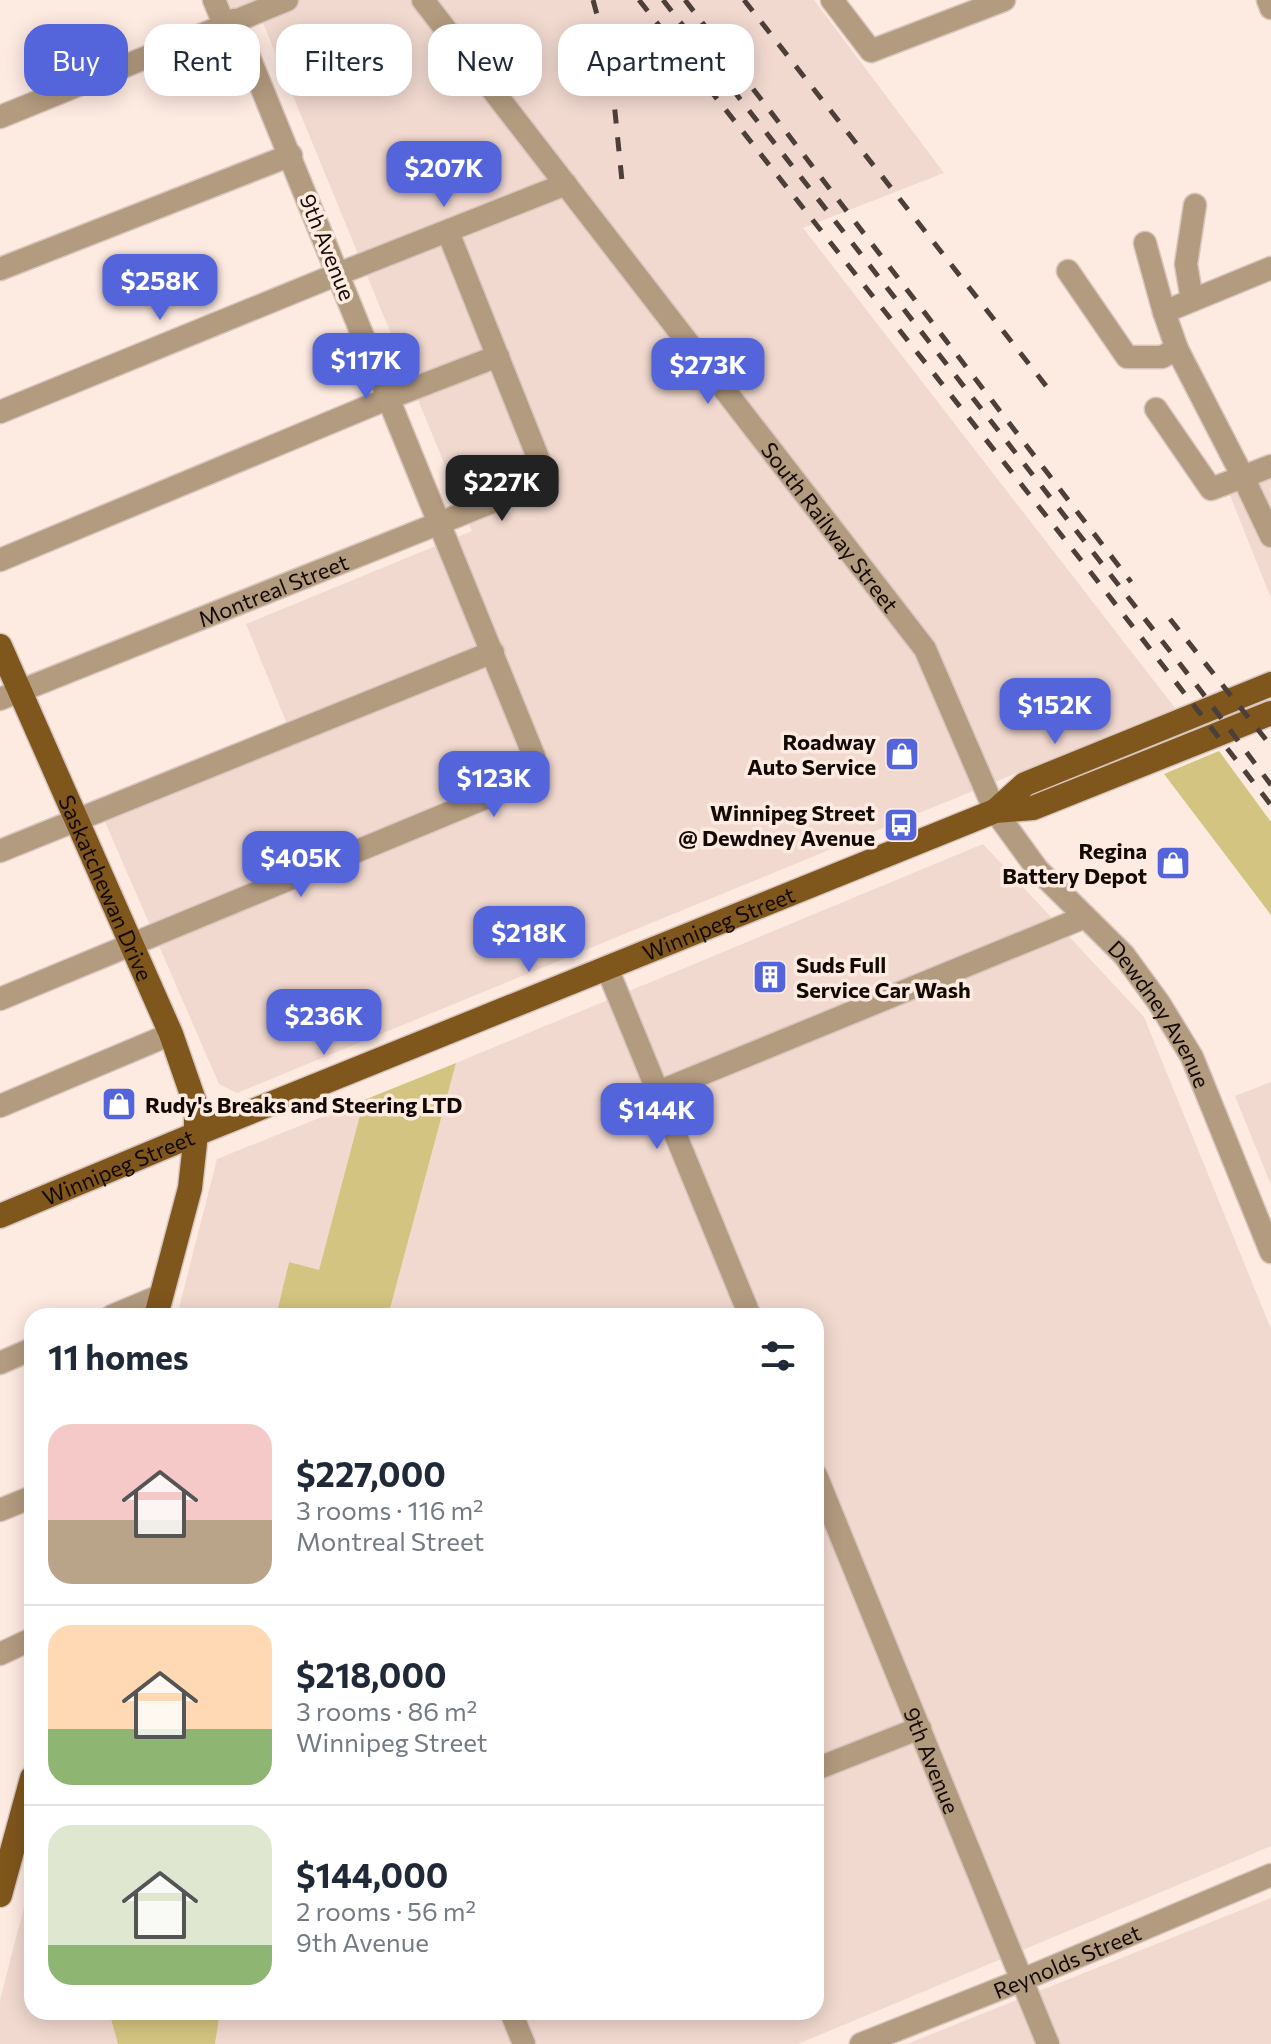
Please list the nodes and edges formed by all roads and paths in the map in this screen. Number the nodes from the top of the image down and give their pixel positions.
1 (214, 0) edge
2 (287, 0) edge
3 (423, 0) edge
4 (832, 0) edge
5 (1004, 0) edge
6 (1268, 0) edge
7 (1271, 8) edge
8 (229, 22) junction
9 (0, 117) edge
10 (291, 155) junction
11 (566, 184) junction
12 (1195, 205) dead end
13 (448, 232) junction
14 (1145, 243) dead end
15 (1271, 268) edge
16 (0, 269) edge
17 (1068, 271) dead end
18 (338, 274) junction
19 (1192, 300) junction
20 (1164, 312) junction
21 (1177, 349) junction
22 (498, 356) junction
23 (389, 398) junction
24 (1156, 409) dead end
25 (0, 412) edge
26 (1271, 466) edge
27 (1243, 477) junction
28 (440, 524) junction
29 (1271, 536) edge
30 (0, 560) edge
31 (0, 646) edge
32 (493, 652) junction
33 (1271, 684) edge
34 (9, 695) edge
35 (1271, 713) edge
36 (995, 811) junction
37 (75, 821) junction
38 (0, 851) edge
39 (1085, 917) junction
40 (133, 944) junction
41 (607, 968) junction
42 (0, 999) edge
43 (171, 1034) junction
44 (658, 1092) junction
45 (0, 1106) edge
46 (196, 1134) junction
47 (0, 1216) edge
48 (1271, 1252) edge
49 (159, 1306) edge
50 (747, 1308) edge
51 (24, 1352) edge
52 (0, 1363) edge
53 (824, 1494) edge
54 (24, 1500) edge
55 (0, 1510) edge
56 (24, 1643) edge
57 (0, 1654) edge
58 (920, 1728) junction
59 (824, 1766) edge
60 (24, 1800) edge
61 (4, 1856) edge
62 (1271, 1875) edge
63 (0, 1895) edge
64 (1022, 1980) junction
65 (514, 2020) edge
66 (524, 2044) edge
67 (861, 2044) edge
68 (1048, 2044) edge

1 - 8 street, 9th Avenue
2 - 8 street
3 - 11 street, South Railway Street
4 - 5 street
6 - 7 street
8 - 9 street
8 - 10 street, 9th Avenue
10 - 16 street
10 - 18 street, 9th Avenue
11 - 13 street
11 - 36 street, South Railway Street
12 - 19 street
13 - 18 street
13 - 22 street
14 - 20 street
15 - 19 street
17 - 21 street
18 - 23 street, 9th Avenue
18 - 25 street
19 - 20 street
20 - 21 street
21 - 27 street
22 - 23 street
22 - 28 street, Montreal Street
23 - 28 street, 9th Avenue
23 - 30 street
24 - 27 street
26 - 27 street
27 - 29 street
28 - 32 street, 9th Avenue
28 - 34 street, Montreal Street
31 - 34 main road, Saskatchewan Drive
32 - 37 street
32 - 40 street, 9th Avenue
33 - 36 main road, Winnipeg Street
34 - 37 main road, Saskatchewan Drive
35 - 36 main road, Winnipeg Street
36 - 39 street, Dewdney Avenue
36 - 41 main road, Winnipeg Street
37 - 38 street
37 - 40 main road, Saskatchewan Drive
39 - 44 street
39 - 48 street, Dewdney Avenue
40 - 42 street
40 - 43 main road, Saskatchewan Drive
41 - 44 street
41 - 46 main road, Winnipeg Street
43 - 45 street
43 - 46 main road, Saskatchewan Drive
44 - 50 street
46 - 47 main road, Winnipeg Street
46 - 49 main road, Saskatchewan Drive
51 - 52 street
53 - 58 street, 9th Avenue
54 - 55 street
56 - 57 street
58 - 59 street
58 - 64 street, 9th Avenue
60 - 61 main road
61 - 63 main road
62 - 64 street, Reynolds Street
64 - 67 street, Reynolds Street
64 - 68 street, 9th Avenue
65 - 66 street

